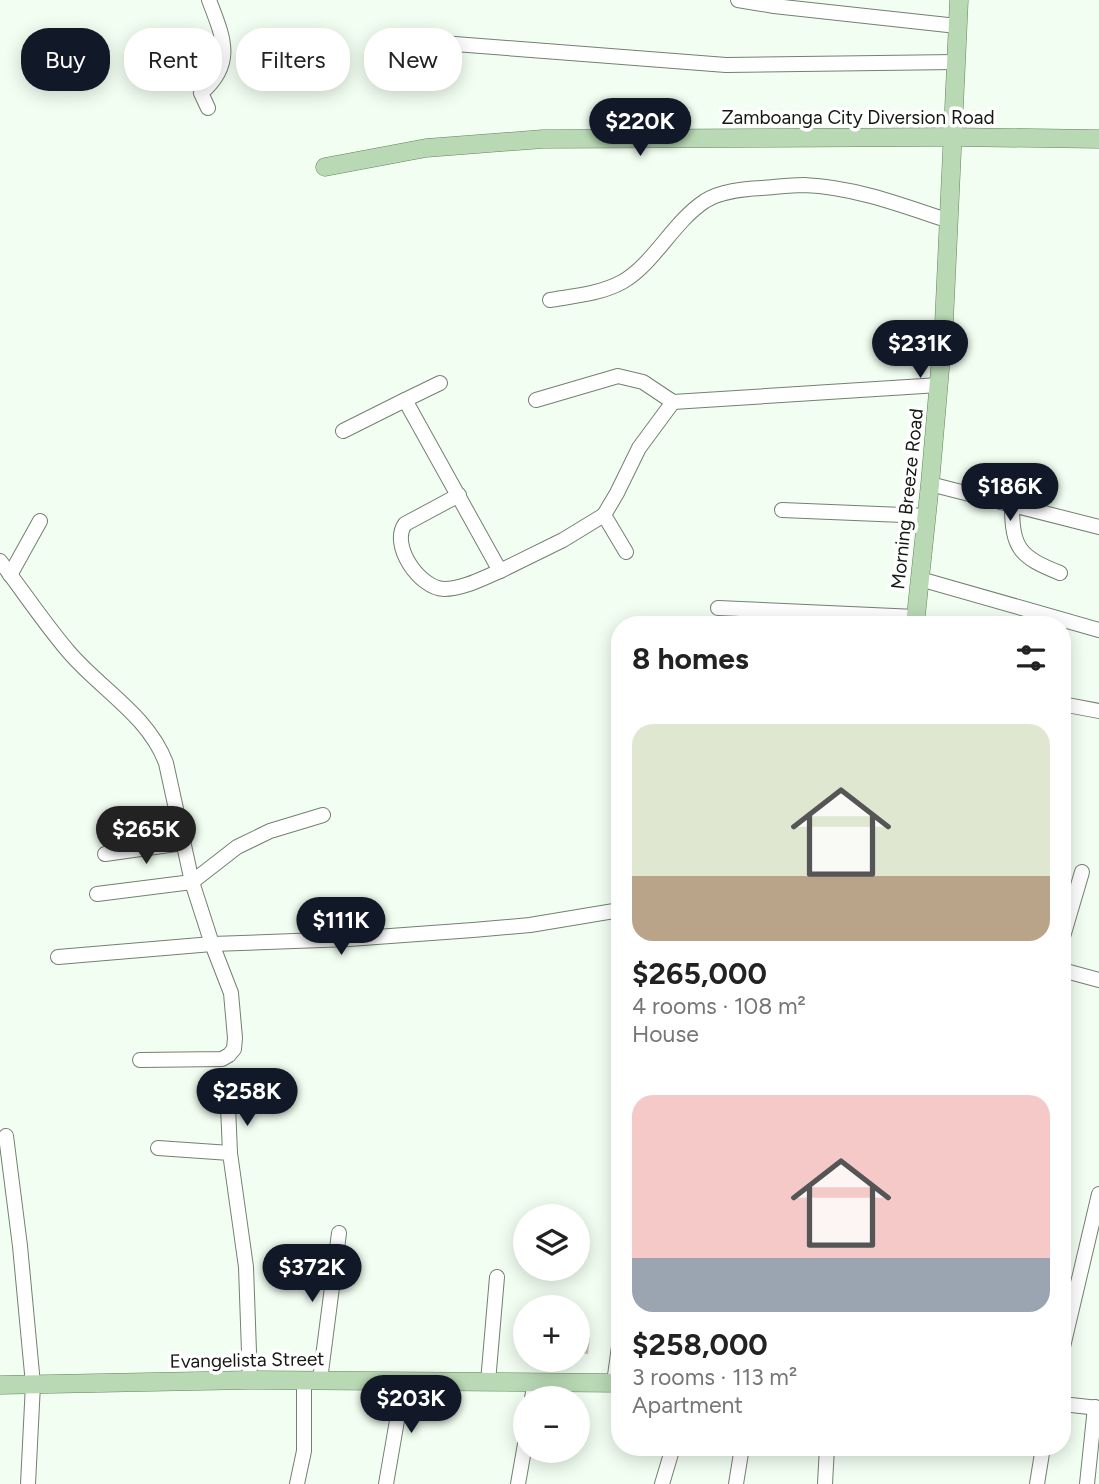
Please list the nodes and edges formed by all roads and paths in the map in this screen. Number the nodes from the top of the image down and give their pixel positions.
1 (209, 0) edge
2 (738, 0) edge
3 (958, 0) edge
4 (957, 26) junction
5 (462, 45) edge
6 (956, 62) junction
7 (208, 108) dead end
8 (952, 137) junction
9 (1099, 139) edge
10 (326, 167) dead end
11 (948, 220) junction
12 (550, 300) dead end
13 (440, 383) dead end
14 (939, 385) junction
15 (405, 400) junction
16 (536, 400) dead end
17 (673, 402) junction
18 (343, 430) dead end
19 (930, 484) junction
20 (459, 495) junction
21 (1012, 505) junction
22 (782, 510) dead end
23 (604, 515) junction
24 (927, 516) junction
25 (40, 521) dead end
26 (1099, 527) edge
27 (626, 552) dead end
28 (0, 561) edge
29 (500, 571) junction
30 (1060, 573) dead end
31 (10, 575) junction
32 (920, 579) junction
33 (718, 608) dead end
34 (839, 616) edge
35 (916, 616) edge
36 (1050, 616) edge
37 (1071, 622) edge
38 (1099, 630) edge
39 (1071, 706) edge
40 (1099, 711) edge
41 (323, 815) dead end
42 (183, 843) junction
43 (105, 854) dead end
44 (1082, 872) dead end
45 (192, 882) junction
46 (97, 894) dead end
47 (1071, 909) edge
48 (611, 912) edge
49 (212, 944) junction
50 (58, 957) dead end
51 (1071, 972) edge
52 (1099, 980) edge
53 (140, 1060) dead end
54 (228, 1106) dead end
55 (6, 1136) dead end
56 (158, 1148) dead end
57 (230, 1153) junction
58 (1099, 1194) edge
59 (339, 1233) dead end
60 (497, 1277) dead end
61 (1071, 1313) edge
62 (250, 1380) junction
63 (312, 1380) junction
64 (404, 1380) junction
65 (488, 1382) junction
66 (33, 1384) junction
67 (611, 1384) edge
68 (0, 1385) edge
69 (513, 1386) edge
70 (581, 1386) edge
71 (1071, 1405) edge
72 (1097, 1408) edge
73 (670, 1456) edge
74 (741, 1456) edge
75 (827, 1456) edge
76 (1042, 1456) edge
77 (522, 1463) edge
78 (28, 1484) edge
79 (297, 1484) edge
80 (386, 1484) edge
81 (519, 1484) edge
82 (662, 1484) edge
83 (736, 1484) edge
84 (825, 1484) edge
85 (1037, 1484) edge
86 (1087, 1484) edge

1 - 7 street
2 - 4 street
3 - 4 main road, Morning Breeze Road
4 - 6 main road, Morning Breeze Road
5 - 6 street
6 - 8 main road, Morning Breeze Road
8 - 9 main road, Zamboanga City Diversion Road
8 - 10 main road, Zamboanga City Diversion Road
8 - 11 main road, Morning Breeze Road
11 - 12 street
11 - 14 main road, Morning Breeze Road
13 - 15 street
14 - 17 street
14 - 19 main road, Morning Breeze Road
15 - 18 street
15 - 20 street
16 - 17 street
17 - 23 street
19 - 21 street
19 - 24 main road, Morning Breeze Road
20 - 29 street
20 - 29 street
21 - 26 street
21 - 30 street
22 - 24 street
23 - 27 street
23 - 29 street
24 - 32 main road, Morning Breeze Road
25 - 31 street
28 - 31 street
31 - 42 street
32 - 35 main road, Morning Breeze Road
32 - 36 street
33 - 34 street
37 - 38 street
39 - 40 street
41 - 45 street
42 - 43 street
42 - 45 street
44 - 47 street
45 - 46 street
45 - 49 street
48 - 49 street
49 - 50 street
49 - 53 street
51 - 52 street
54 - 57 street
55 - 66 street
56 - 57 street
57 - 62 street
58 - 61 street
59 - 63 street
60 - 65 street
62 - 63 main road, Evangelista Street
62 - 66 main road, Evangelista Street
63 - 64 main road, Evangelista Street
63 - 79 street
64 - 65 main road, Evangelista Street
64 - 80 street
65 - 69 main road, Evangelista Street
66 - 68 main road, Evangelista Street
66 - 78 street
67 - 70 main road, Evangelista Street
71 - 72 street
72 - 86 street
73 - 82 street
74 - 83 street
75 - 84 street
76 - 85 street
77 - 81 street

